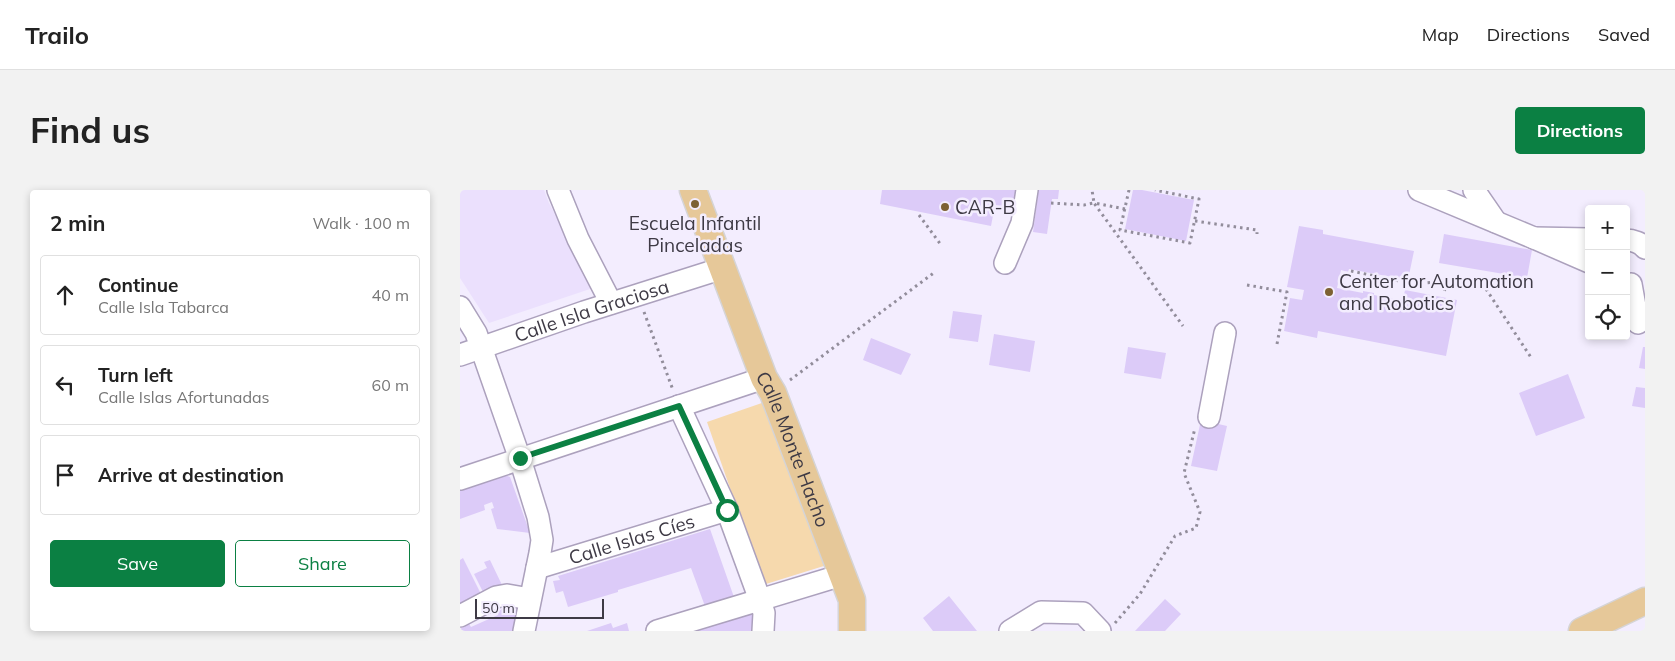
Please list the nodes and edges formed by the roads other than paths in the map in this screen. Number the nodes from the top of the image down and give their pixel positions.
1 (558, 190) edge
2 (693, 190) edge
3 (1027, 190) edge
4 (1419, 190) edge
5 (1474, 190) edge
6 (1456, 197) edge
7 (1496, 222) junction
8 (1534, 238) junction
9 (1585, 239) edge
10 (1630, 240) edge
11 (1645, 248) edge
12 (1585, 260) edge
13 (1005, 263) dead end
14 (723, 268) junction
15 (1634, 281) edge
16 (612, 303) junction
17 (460, 307) edge
18 (1638, 323) dead end
19 (1225, 334) dead end
20 (482, 348) junction
21 (460, 355) edge
22 (769, 385) junction
23 (679, 406) junction
24 (1209, 417) road end
25 (520, 458) junction
26 (460, 479) edge
27 (727, 510) junction
28 (537, 568) junction
29 (842, 575) junction
30 (530, 599) junction
31 (760, 600) junction
32 (1645, 601) edge
33 (460, 616) edge
34 (1108, 627) edge
35 (524, 631) edge
36 (657, 631) edge
37 (764, 631) edge
38 (852, 631) edge
39 (1010, 631) edge
40 (1582, 631) edge

1 - 16 street
2 - 14 main road, Calle Monte Hacho
3 - 13 street
4 - 6 street
5 - 7 street
6 - 7 street
7 - 8 street
8 - 9 street
8 - 12 street
10 - 11 street
14 - 16 street, Calle Isla Graciosa
14 - 22 main road, Calle Monte Hacho
15 - 18 street
16 - 20 street, Calle Isla Graciosa
17 - 20 street
19 - 24 street
20 - 21 street, Calle Isla Graciosa
20 - 25 street
22 - 23 street
22 - 29 main road, Calle Monte Hacho
23 - 25 street
23 - 27 street
25 - 26 street
25 - 28 street
27 - 28 street, Calle Islas Cíes
27 - 31 street
28 - 30 street
29 - 31 street
29 - 38 main road, Calle Monte Hacho
30 - 33 street
30 - 35 street
31 - 36 street
31 - 37 street
32 - 40 main road
34 - 39 street

